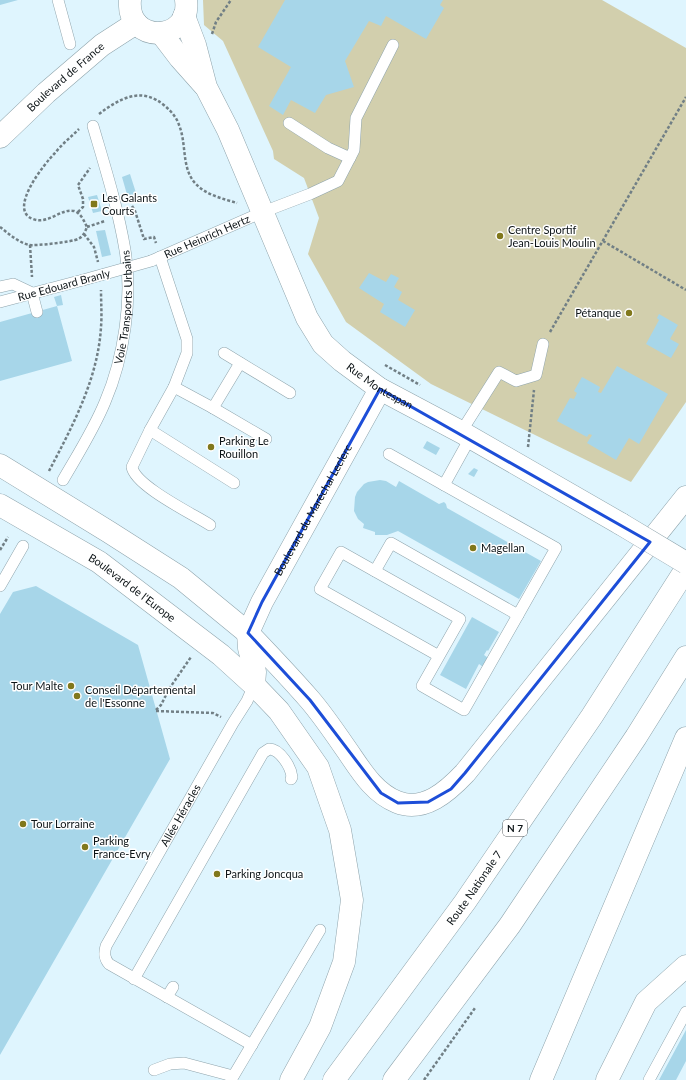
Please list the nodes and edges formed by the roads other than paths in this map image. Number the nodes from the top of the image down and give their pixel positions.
1 (58, 0) edge
2 (130, 0) edge
3 (185, 8) edge
4 (136, 23) junction
5 (161, 33) junction
6 (70, 44) dead end
7 (393, 45) dead end
8 (206, 87) junction
9 (91, 123) road end
10 (288, 123) dead end
11 (0, 138) edge
12 (350, 158) junction
13 (263, 212) junction
14 (155, 259) junction
15 (0, 287) edge
16 (32, 293) junction
17 (0, 302) edge
18 (37, 312) dead end
19 (543, 344) road end
20 (224, 353) dead end
21 (240, 363) junction
22 (174, 387) junction
23 (380, 388) junction
24 (290, 393) dead end
25 (213, 408) junction
26 (150, 430) junction
27 (465, 435) junction
28 (266, 439) dead end
29 (389, 454) dead end
30 (0, 465) edge
31 (63, 480) dead end
32 (234, 483) dead end
33 (444, 485) junction
34 (686, 497) edge
35 (0, 504) edge
36 (210, 525) dead end
37 (23, 546) dead end
38 (686, 563) edge
39 (686, 569) edge
40 (375, 571) junction
41 (0, 586) edge
42 (518, 615) junction
43 (248, 633) junction
44 (439, 656) junction
45 (686, 657) edge
46 (254, 685) junction
47 (686, 738) edge
48 (291, 779) dead end
49 (320, 930) dead end
50 (686, 966) edge
51 (134, 979) junction
52 (173, 987) dead end
53 (167, 997) junction
54 (686, 1012) edge
55 (252, 1045) junction
56 (154, 1070) dead end
57 (232, 1078) edge
58 (291, 1080) edge
59 (334, 1080) edge
60 (394, 1080) edge
61 (541, 1080) edge
62 (607, 1080) edge
63 (649, 1080) edge

1 - 6 lane
2 - 4 main road
3 - 5 main road
3 - 8 main road, Rue Montespan
4 - 5 main road
4 - 11 main road, Boulevard de France
5 - 8 main road, Rue Montespan
7 - 12 lane, Rue Heinrich Hertz
8 - 13 main road, Rue Montespan
9 - 31 lane, Voie Transports Urbains
10 - 12 lane
12 - 13 lane, Rue Heinrich Hertz
13 - 14 lane, Rue Heinrich Hertz
13 - 23 main road, Rue Montespan
14 - 16 lane, Rue Edouard Branly, bridge
14 - 22 lane
15 - 16 lane
16 - 17 lane, Rue Edouard Branly
16 - 18 lane
19 - 27 lane
20 - 21 lane
21 - 24 lane
21 - 25 lane
22 - 25 lane
22 - 26 lane
23 - 27 main road, Rue Montespan
23 - 43 main road, Boulevard du Maréchal Leclerc
25 - 28 lane
26 - 32 lane
26 - 36 lane
27 - 33 lane
27 - 38 main road, Rue Montespan, bridge
29 - 33 lane
30 - 43 main road
33 - 42 lane
34 - 43 main road
35 - 46 main road, Boulevard de l'Europe
37 - 41 lane
39 - 59 main road, Route Nationale 7 / N 7
40 - 42 lane
40 - 44 lane
40 - 44 lane
42 - 44 lane
43 - 46 main road
45 - 60 main road
46 - 51 lane, Allée Héracles
46 - 58 main road, Boulevard de l'Europe
47 - 61 main road
48 - 51 lane
49 - 55 lane
50 - 62 main road
51 - 53 lane
52 - 53 lane
53 - 55 lane
54 - 63 lane
55 - 57 lane
56 - 57 lane

